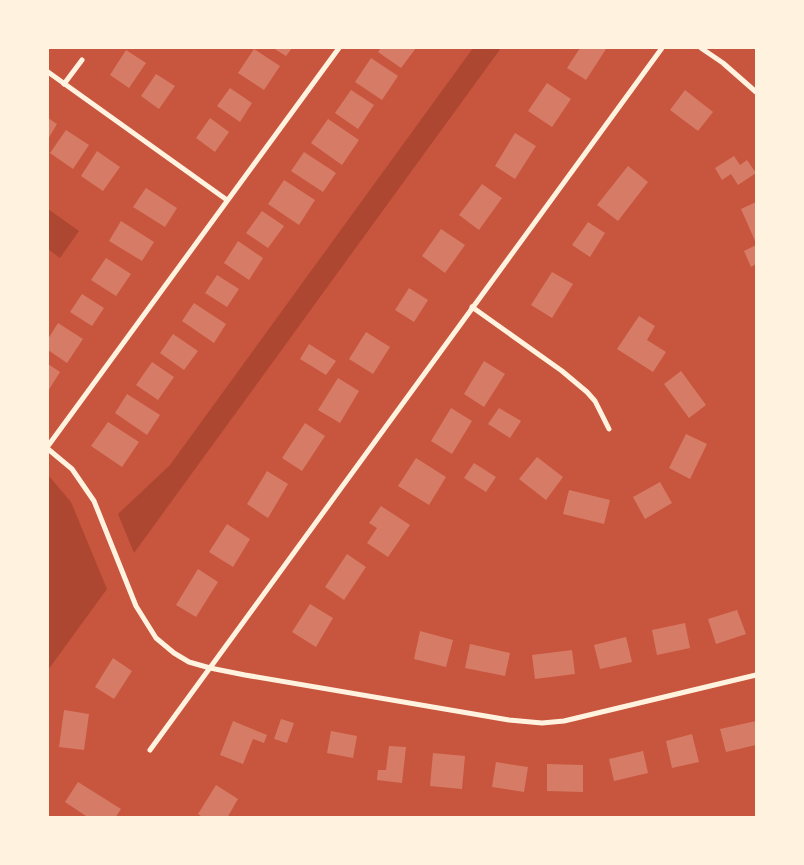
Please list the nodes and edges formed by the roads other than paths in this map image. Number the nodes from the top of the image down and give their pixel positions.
1 (339, 48) edge
2 (662, 48) edge
3 (701, 48) edge
4 (82, 60) dead end
5 (48, 72) edge
6 (64, 84) junction
7 (756, 92) edge
8 (227, 200) junction
9 (472, 307) junction
10 (609, 429) dead end
11 (48, 447) edge
12 (210, 668) junction
13 (756, 675) edge
14 (150, 750) dead end

1 - 8 street
2 - 9 street
3 - 7 street
4 - 6 street
5 - 6 street
6 - 8 street
8 - 11 street
9 - 10 street
9 - 12 street
11 - 12 street
12 - 13 street
12 - 14 street

